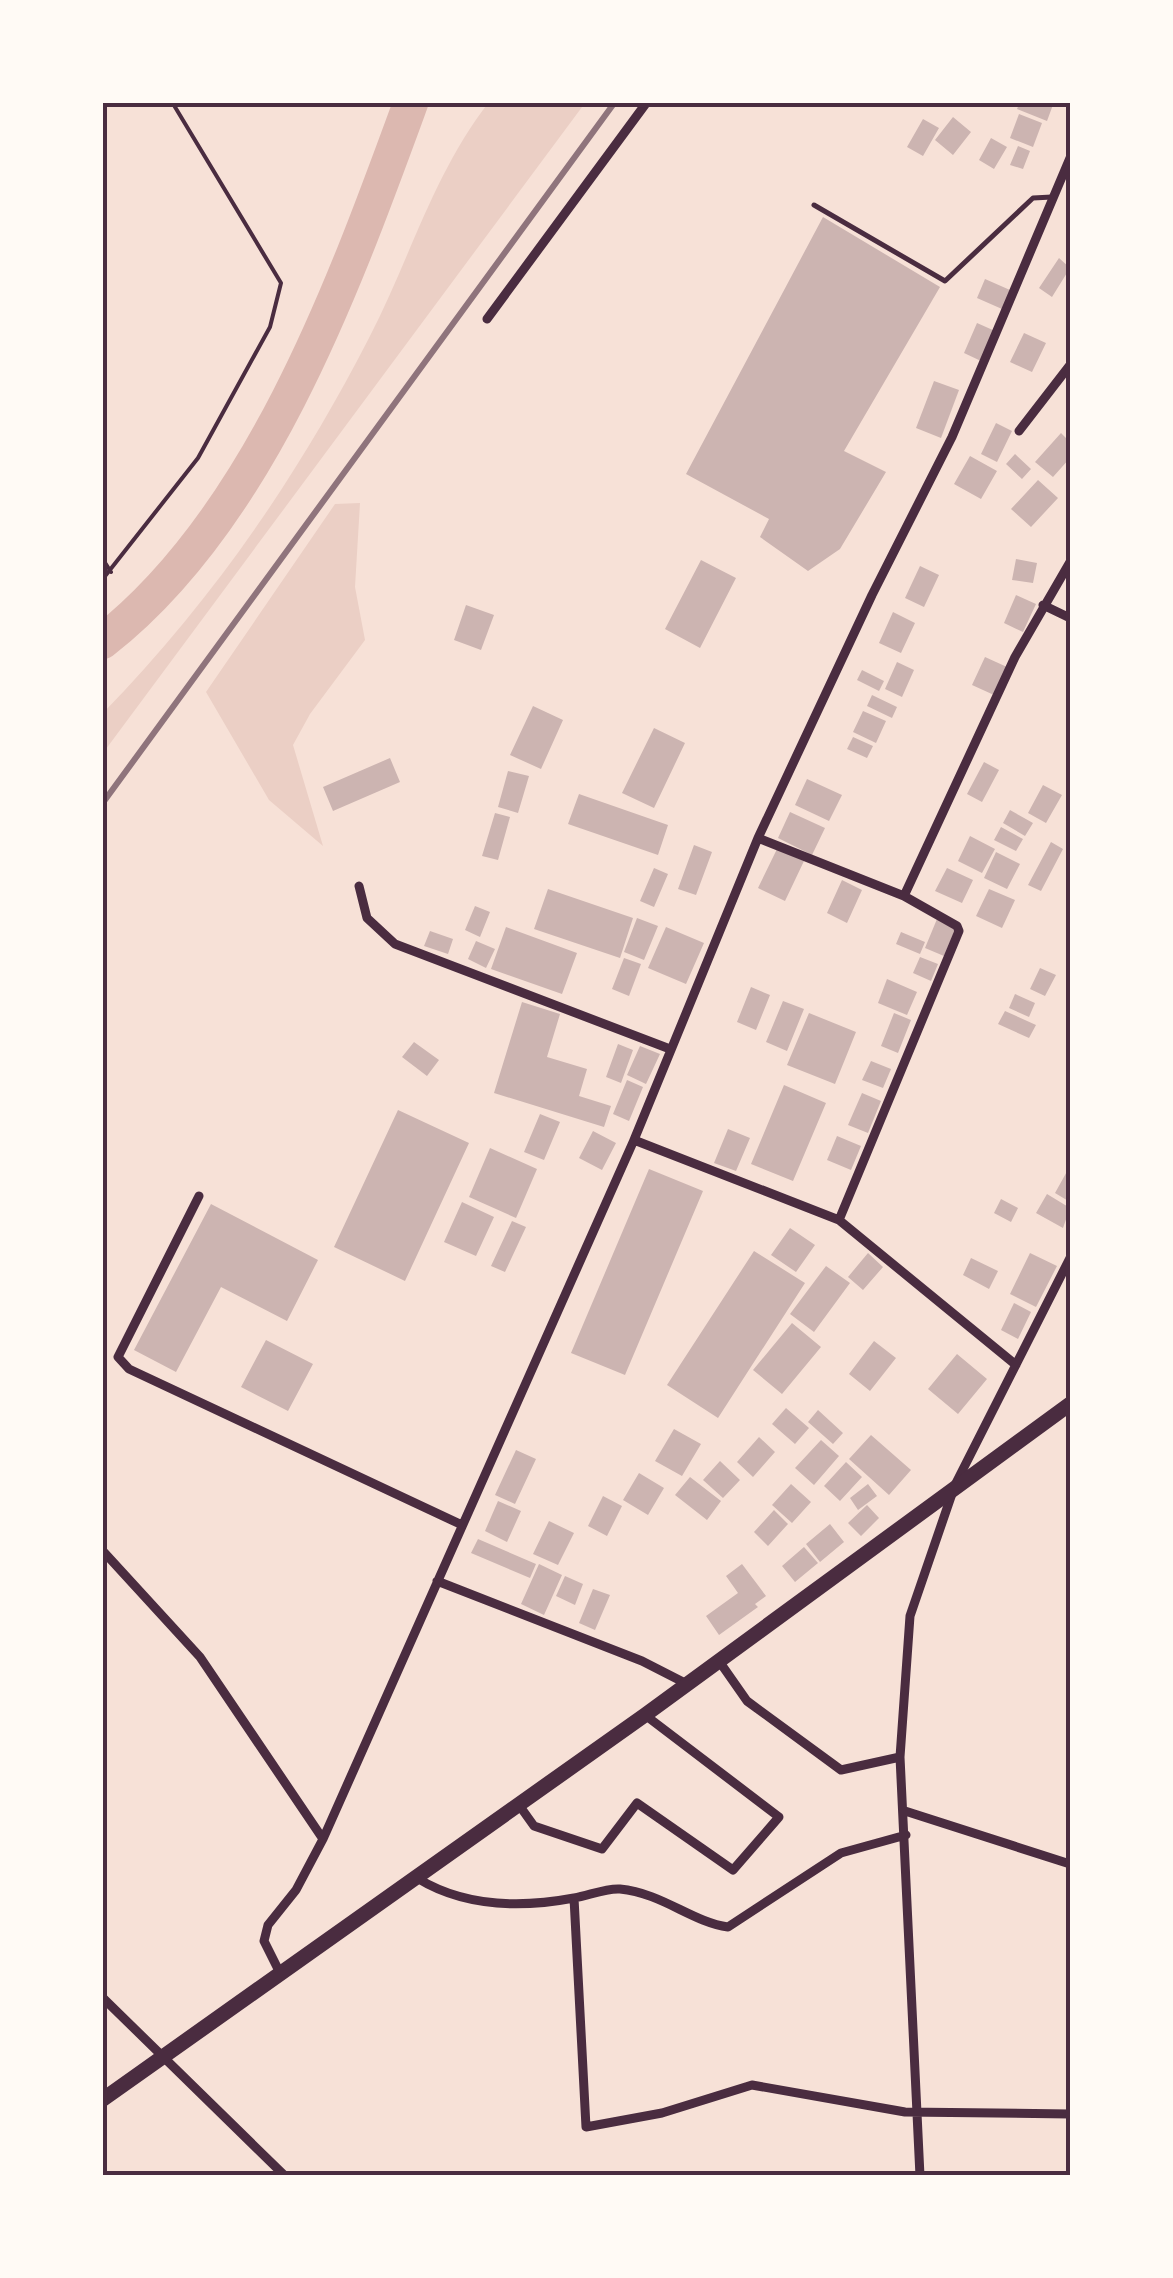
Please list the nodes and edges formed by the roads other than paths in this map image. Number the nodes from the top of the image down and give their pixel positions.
1 (647, 102) edge
2 (1070, 158) edge
3 (1056, 197) junction
4 (814, 206) dead end
5 (487, 319) dead end
6 (1070, 365) edge
7 (1019, 431) dead end
8 (1070, 562) edge
9 (1043, 605) junction
10 (1070, 618) edge
11 (758, 838) junction
12 (359, 886) dead end
13 (904, 896) junction
14 (670, 1049) junction
15 (634, 1140) junction
16 (200, 1196) dead end
17 (839, 1220) junction
18 (1070, 1258) edge
19 (1016, 1364) junction
20 (1070, 1404) edge
21 (955, 1484) junction
22 (460, 1524) junction
23 (102, 1550) edge
24 (438, 1581) junction
25 (719, 1661) junction
26 (687, 1684) junction
27 (645, 1715) junction
28 (900, 1757) junction
29 (519, 1805) junction
30 (905, 1811) junction
31 (906, 1834) junction
32 (324, 1839) junction
33 (1070, 1864) edge
34 (417, 1878) junction
35 (574, 1898) junction
36 (281, 1974) junction
37 (102, 1997) edge
38 (164, 2056) junction
39 (102, 2100) edge
40 (918, 2109) junction
41 (1070, 2114) edge
42 (286, 2176) edge
43 (920, 2176) edge

1 - 5 street
2 - 3 street
3 - 4 lane
3 - 11 street
6 - 7 street
8 - 9 street
9 - 10 street
9 - 13 street
11 - 13 street
11 - 14 street
12 - 14 street
13 - 17 street
14 - 15 street
15 - 17 street
15 - 22 street
16 - 22 street
17 - 19 street
18 - 19 street
19 - 21 street
20 - 21 main road
21 - 25 main road
21 - 28 street
22 - 24 street
23 - 32 street
24 - 26 street
24 - 32 street
25 - 26 main road
25 - 28 street
26 - 27 main road
27 - 29 main road
27 - 29 street
28 - 30 street
29 - 34 main road
30 - 31 street
30 - 33 street
31 - 35 street
31 - 40 street
32 - 36 street
34 - 35 street
34 - 36 main road
35 - 40 street
36 - 38 main road
37 - 38 street
38 - 39 main road
38 - 42 street
40 - 41 street
40 - 43 street

